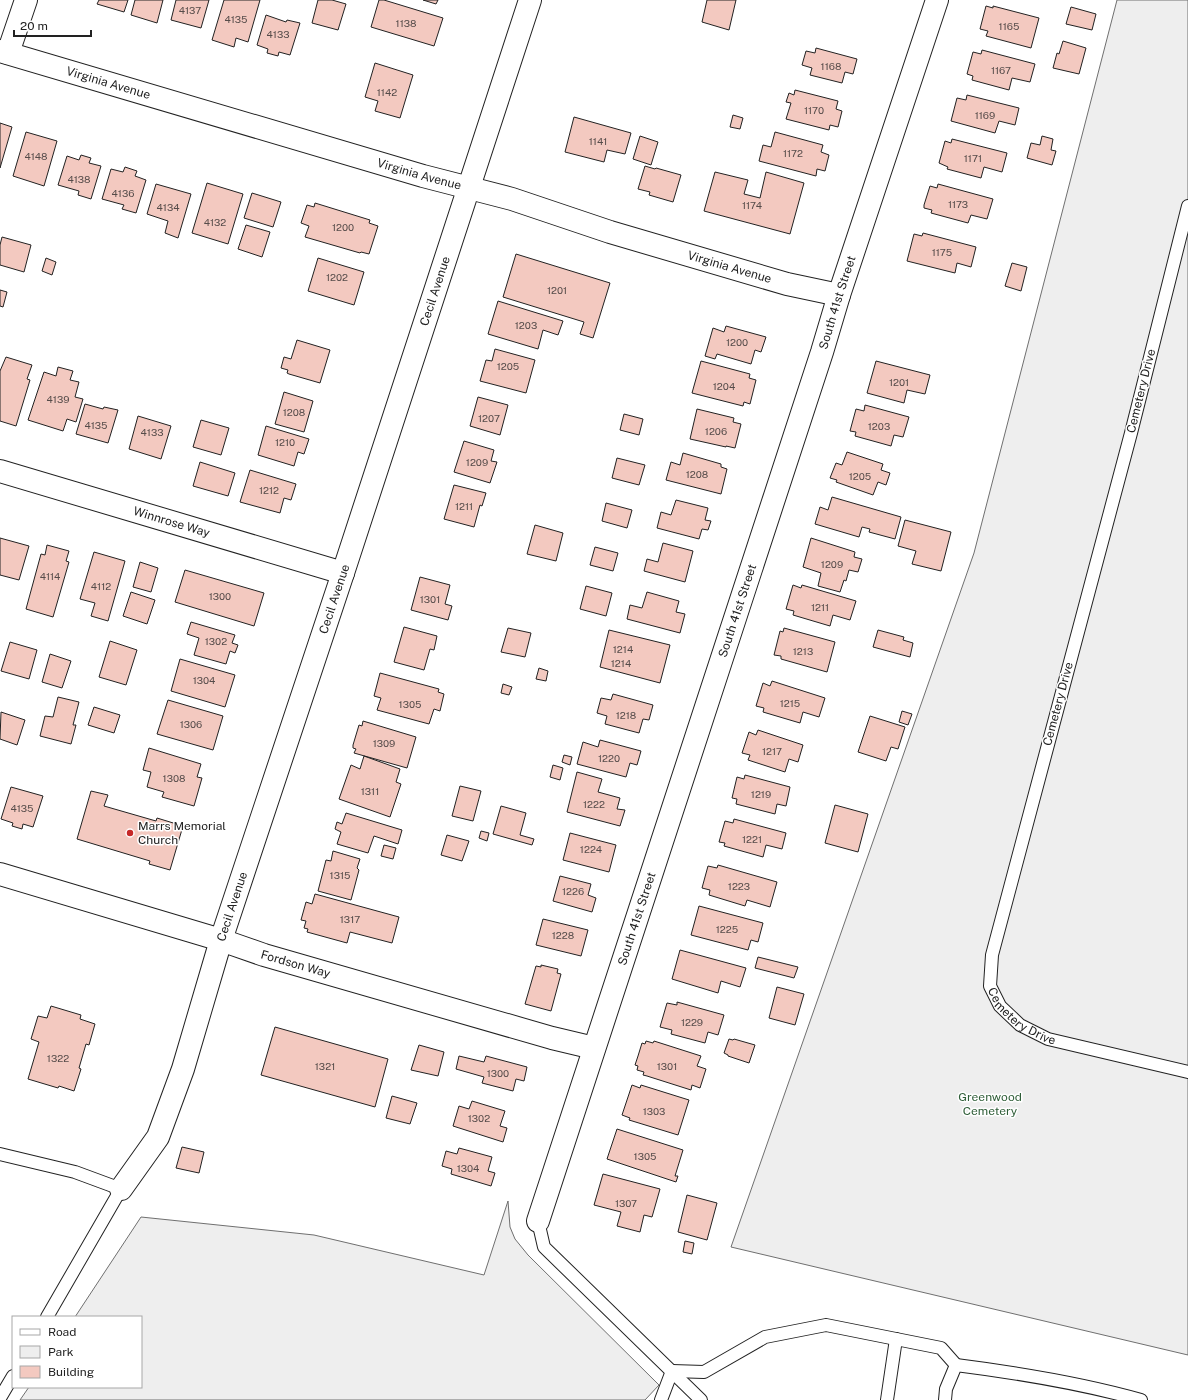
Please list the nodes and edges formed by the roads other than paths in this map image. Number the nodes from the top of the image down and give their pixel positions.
1 (26, 0) edge
2 (530, 0) edge
3 (937, 0) edge
4 (4, 52) edge
5 (468, 188) junction
6 (1188, 206) edge
7 (839, 295) junction
8 (0, 472) edge
9 (343, 573) junction
10 (0, 874) edge
11 (221, 940) junction
12 (594, 1048) junction
13 (1188, 1072) edge
14 (0, 1154) edge
15 (121, 1189) junction
16 (538, 1220) joint
17 (48, 1316) edge
18 (896, 1339) junction
19 (956, 1365) junction
20 (672, 1371) junction
21 (12, 1378) edge
22 (0, 1398) edge
23 (661, 1400) edge
24 (701, 1400) edge
25 (887, 1400) edge
26 (945, 1400) edge
27 (1141, 1400) edge

1 - 4 street
2 - 5 street, Cecil Avenue
3 - 7 street, South 41st Street
4 - 5 street, Virginia Avenue
5 - 7 street, Virginia Avenue
5 - 9 street, Cecil Avenue
6 - 13 lane, Cemetery Drive
7 - 12 street, South 41st Street
8 - 9 street, Winnrose Way
9 - 11 street, Cecil Avenue
10 - 11 street, Fordson Way
11 - 12 street, Fordson Way
11 - 15 street, Cecil Avenue
12 - 16 street, South 41st Street
14 - 15 lane
15 - 17 lane
16 - 20 lane
18 - 19 lane
18 - 20 lane
18 - 25 lane
19 - 26 lane
19 - 27 lane
20 - 23 lane
20 - 24 lane
21 - 22 lane

